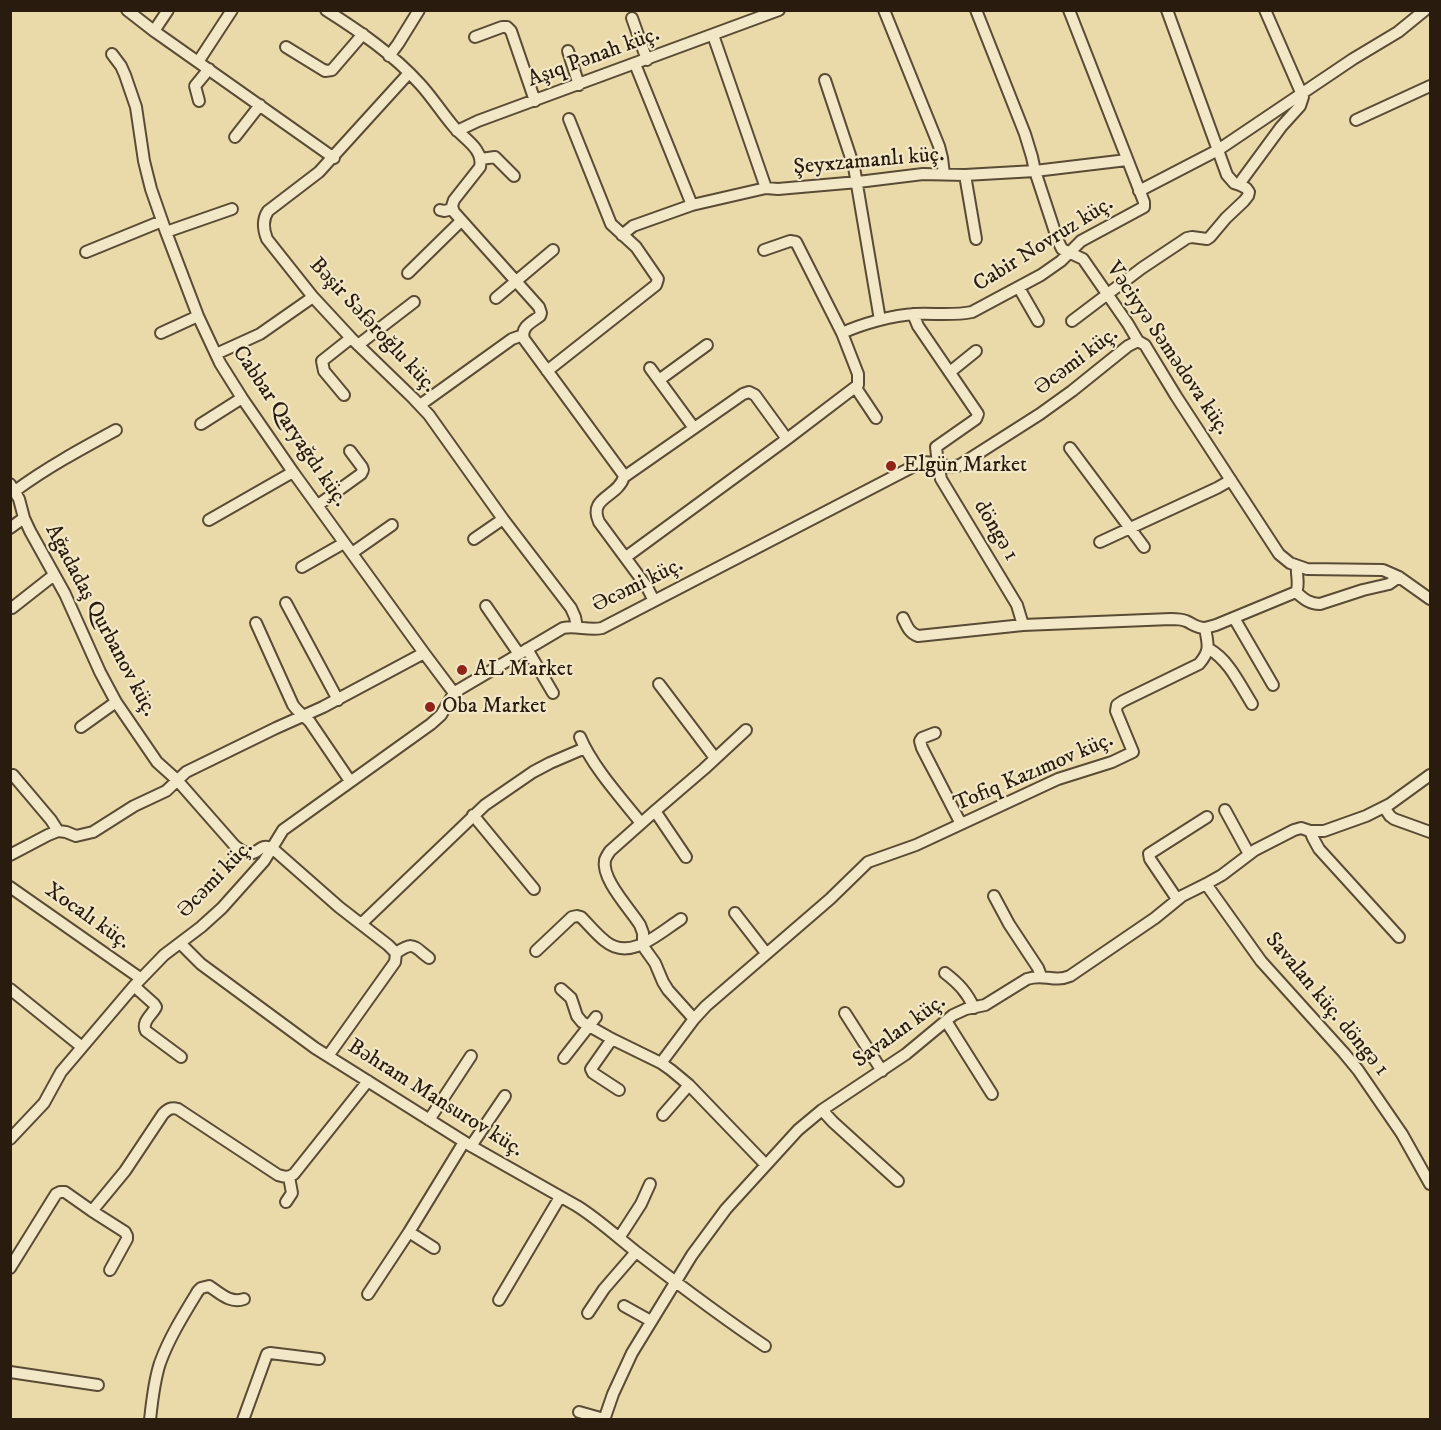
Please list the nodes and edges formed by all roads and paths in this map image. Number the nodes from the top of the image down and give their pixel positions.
1 (127, 10) edge
2 (168, 10) edge
3 (232, 10) edge
4 (326, 10) edge
5 (419, 10) edge
6 (779, 10) edge
7 (884, 10) edge
8 (976, 10) edge
9 (1069, 10) edge
10 (1167, 10) edge
11 (1265, 10) edge
12 (1425, 10) edge
13 (632, 18) dead end
14 (154, 31) junction
15 (363, 34) junction
16 (713, 35) junction
17 (475, 37) dead end
18 (286, 47) dead end
19 (568, 51) dead end
20 (112, 54) dead end
21 (389, 56) junction
22 (647, 60) junction
23 (198, 62) junction
24 (635, 64) junction
25 (209, 69) junction
26 (409, 73) junction
27 (825, 80) dead end
28 (579, 85) junction
29 (1431, 86) edge
30 (1302, 93) junction
31 (199, 100) dead end
32 (535, 101) junction
33 (260, 105) junction
34 (569, 119) dead end
35 (1356, 120) dead end
36 (457, 131) junction
37 (235, 137) dead end
38 (1218, 150) junction
39 (334, 158) junction
40 (480, 159) junction
41 (1127, 160) junction
42 (1035, 171) junction
43 (944, 174) junction
44 (965, 174) junction
45 (514, 176) dead end
46 (858, 182) junction
47 (1240, 185) junction
48 (766, 188) junction
49 (1139, 191) junction
50 (692, 205) junction
51 (232, 209) dead end
52 (453, 209) junction
53 (440, 210) dead end
54 (162, 221) junction
55 (461, 221) junction
56 (166, 232) junction
57 (622, 235) junction
58 (976, 239) dead end
59 (553, 250) dead end
60 (764, 250) dead end
61 (86, 252) dead end
62 (1068, 252) junction
63 (408, 273) dead end
64 (516, 282) junction
65 (1019, 288) junction
66 (1107, 296) junction
67 (313, 297) junction
68 (496, 298) dead end
69 (414, 302) dead end
70 (913, 314) junction
71 (198, 316) junction
72 (880, 320) junction
73 (1038, 321) dead end
74 (1072, 321) dead end
75 (161, 333) dead end
76 (842, 333) junction
77 (522, 335) junction
78 (1138, 341) junction
79 (355, 342) junction
80 (707, 345) dead end
81 (976, 351) dead end
82 (216, 354) junction
83 (650, 368) dead end
84 (547, 370) junction
85 (950, 372) junction
86 (659, 380) junction
87 (856, 388) junction
88 (344, 395) dead end
89 (242, 398) junction
90 (420, 405) junction
91 (876, 418) dead end
92 (201, 424) dead end
93 (694, 428) junction
94 (116, 430) dead end
95 (787, 439) junction
96 (1070, 447) dead end
97 (350, 451) dead end
98 (938, 464) junction
99 (293, 472) junction
100 (624, 477) junction
101 (1231, 480) junction
102 (13, 488) edge
103 (318, 505) junction
104 (24, 518) junction
105 (503, 519) junction
106 (209, 520) dead end
107 (392, 525) dead end
108 (10, 528) edge
109 (1131, 528) junction
110 (474, 539) dead end
111 (1100, 542) dead end
112 (345, 543) junction
113 (1144, 547) dead end
114 (352, 553) junction
115 (626, 557) junction
116 (1297, 566) junction
117 (302, 567) dead end
118 (54, 575) junction
119 (1399, 577) junction
120 (1296, 592) junction
121 (1431, 598) edge
122 (654, 601) junction
123 (286, 603) dead end
124 (486, 606) dead end
125 (12, 608) edge
126 (903, 618) dead end
127 (1234, 618) junction
128 (256, 622) dead end
129 (1023, 625) junction
130 (577, 627) junction
131 (1205, 628) junction
132 (1209, 649) junction
133 (523, 651) junction
134 (424, 653) junction
135 (659, 684) dead end
136 (1273, 685) dead end
137 (454, 693) junction
138 (553, 693) dead end
139 (338, 700) junction
140 (116, 702) junction
141 (1252, 704) dead end
142 (304, 716) junction
143 (81, 727) dead end
144 (746, 730) dead end
145 (935, 733) dead end
146 (580, 737) dead end
147 (585, 748) junction
148 (715, 758) junction
149 (13, 775) dead end
150 (1431, 775) edge
151 (177, 780) junction
152 (350, 781) junction
153 (1384, 807) junction
154 (1226, 810) dead end
155 (655, 811) junction
156 (473, 815) junction
157 (1207, 817) dead end
158 (641, 823) junction
159 (962, 824) junction
160 (58, 831) junction
161 (1310, 831) junction
162 (1431, 832) edge
163 (272, 848) junction
164 (1249, 854) junction
165 (10, 855) edge
166 (686, 857) dead end
167 (1206, 884) junction
168 (10, 887) edge
169 (534, 888) dead end
170 (994, 896) dead end
171 (1177, 899) junction
172 (735, 913) dead end
173 (681, 919) dead end
174 (361, 924) junction
175 (1399, 937) dead end
176 (643, 943) junction
177 (180, 944) junction
178 (536, 951) dead end
179 (396, 953) junction
180 (766, 953) junction
181 (429, 958) dead end
182 (945, 973) dead end
183 (1041, 976) junction
184 (137, 982) junction
185 (561, 989) dead end
186 (10, 990) edge
187 (974, 1008) junction
188 (845, 1012) dead end
189 (596, 1017) dead end
190 (694, 1019) junction
191 (946, 1020) junction
192 (590, 1027) junction
193 (612, 1039) junction
194 (82, 1047) junction
195 (328, 1056) junction
196 (471, 1056) dead end
197 (181, 1057) dead end
198 (564, 1058) dead end
199 (662, 1063) junction
200 (882, 1071) junction
201 (368, 1081) junction
202 (689, 1085) junction
203 (619, 1090) dead end
204 (992, 1094) dead end
205 (505, 1096) dead end
206 (822, 1110) junction
207 (663, 1115) dead end
208 (429, 1120) junction
209 (10, 1139) edge
210 (468, 1144) junction
211 (766, 1165) junction
212 (289, 1177) junction
213 (898, 1182) dead end
214 (650, 1184) dead end
215 (1431, 1184) edge
216 (560, 1197) junction
217 (286, 1202) dead end
218 (92, 1211) junction
219 (409, 1232) junction
220 (619, 1238) junction
221 (434, 1248) dead end
222 (636, 1252) junction
223 (10, 1268) edge
224 (110, 1270) dead end
225 (675, 1281) junction
226 (368, 1294) dead end
227 (244, 1299) dead end
228 (499, 1300) dead end
229 (624, 1306) dead end
230 (588, 1313) dead end
231 (651, 1321) junction
232 (765, 1346) dead end
233 (319, 1359) dead end
234 (10, 1372) edge
235 (98, 1384) dead end
236 (579, 1412) dead end
237 (150, 1419) edge
238 (243, 1419) edge
239 (604, 1419) edge

1 - 14 street
2 - 14 street
3 - 23 street
4 - 15 street
5 - 21 street
6 - 16 street, Aşıq Pənah küç.
7 - 43 street
8 - 42 street, Vəciyyə Səmədova küç.
9 - 41 street
10 - 38 street
11 - 30 street
12 - 30 street
13 - 22 street
14 - 23 street
15 - 18 street
15 - 21 street
16 - 22 street, Aşıq Pənah küç.
16 - 48 street
17 - 32 street
19 - 28 street
20 - 54 street, Cabbar Qaryağdı küç.
21 - 26 street
22 - 24 street, Aşıq Pənah küç.
23 - 25 street
24 - 28 street, Aşıq Pənah küç.
24 - 50 street
25 - 31 street
25 - 33 street
26 - 36 street
26 - 39 street, Bəşir Səfəroğlu küç.
27 - 46 street
28 - 32 street, Aşıq Pənah küç.
29 - 35 street
30 - 38 street
30 - 47 street
32 - 36 street, Aşıq Pənah küç.
33 - 37 street
33 - 39 street
34 - 57 street
36 - 40 street
38 - 47 street
38 - 49 street
39 - 67 street, Bəşir Səfəroğlu küç.
40 - 45 street
40 - 52 street
41 - 42 street, Şeyxzamanlı küç.
41 - 49 street
42 - 44 street, Şeyxzamanlı küç.
42 - 62 street, Vəciyyə Səmədova küç.
43 - 44 street, Şeyxzamanlı küç.
43 - 46 street, Şeyxzamanlı küç.
44 - 58 street
46 - 48 street, Şeyxzamanlı küç.
46 - 72 street
47 - 66 street
48 - 50 street, Şeyxzamanlı küç.
49 - 62 street, Cabir Novruz küç.
50 - 57 street, Şeyxzamanlı küç.
51 - 56 street
52 - 53 street
52 - 55 street
54 - 56 street, Cabbar Qaryağdı küç.
54 - 61 street
55 - 63 street
55 - 64 street
56 - 71 street, Cabbar Qaryağdı küç.
57 - 84 street
59 - 64 street
60 - 76 street
62 - 65 street, Cabir Novruz küç.
62 - 66 street, Vəciyyə Səmədova küç.
64 - 68 street
64 - 77 street
65 - 70 street, Cabir Novruz küç.
65 - 73 street
66 - 74 street
66 - 78 street, Vəciyyə Səmədova küç.
67 - 79 street, Bəşir Səfəroğlu küç.
67 - 82 street
69 - 79 street
70 - 72 street, Cabir Novruz küç.
70 - 85 street
71 - 75 street
71 - 82 street, Cabbar Qaryağdı küç.
72 - 76 street, Cabir Novruz küç.
76 - 87 street
77 - 84 street
77 - 90 street
78 - 98 street, Əcəmi küç.
78 - 101 street, Vəciyyə Səmədova küç.
79 - 88 street
79 - 90 street, Bəşir Səfəroğlu küç.
80 - 86 street
81 - 85 street
82 - 89 street, Cabbar Qaryağdı küç.
83 - 86 street
84 - 100 street
85 - 98 street
86 - 93 street
87 - 91 street
87 - 95 street
89 - 92 street
89 - 99 street, Cabbar Qaryağdı küç.
90 - 105 street, Bəşir Səfəroğlu küç.
93 - 95 street
93 - 100 street
94 - 102 street
95 - 115 street
96 - 109 street
97 - 103 street
98 - 122 street, Əcəmi küç.
98 - 129 street, döngə 1
99 - 103 street, Cabbar Qaryağdı küç.
99 - 106 street
100 - 115 street
101 - 109 street
101 - 116 street, Vəciyyə Səmədova küç.
102 - 104 street, Ağadadaş Qurbanov küç.
103 - 112 street, Cabbar Qaryağdı küç.
104 - 108 street
104 - 118 street, Ağadadaş Qurbanov küç.
105 - 110 street
105 - 130 street, Bəşir Səfəroğlu küç.
107 - 114 street
109 - 111 street
109 - 113 street
112 - 114 street, Cabbar Qaryağdı küç.
112 - 117 street
114 - 134 street, Cabbar Qaryağdı küç.
115 - 122 street
116 - 119 street
116 - 120 street
118 - 125 street
118 - 140 street, Ağadadaş Qurbanov küç.
119 - 120 street
119 - 121 street
120 - 127 street
122 - 130 street, Əcəmi küç.
123 - 139 street
124 - 133 street
126 - 129 street
127 - 131 street
127 - 136 street
128 - 142 street
129 - 131 street
130 - 133 street, Əcəmi küç.
131 - 132 street
132 - 141 street
132 - 159 street, Tofiq Kazımov küç.
133 - 137 street, Əcəmi küç.
133 - 138 street
134 - 137 street, Cabbar Qaryağdı küç.
134 - 139 street
135 - 148 street
137 - 152 street, Əcəmi küç.
139 - 142 street
140 - 143 street
140 - 151 street, Ağadadaş Qurbanov küç.
142 - 151 street
142 - 152 street
144 - 148 street
145 - 159 street
146 - 147 street
147 - 156 street
147 - 158 street
148 - 155 street
149 - 160 street
150 - 153 street, Savalan küç.
151 - 160 street
151 - 163 street, Ağadadaş Qurbanov küç.
152 - 163 street, Əcəmi küç.
153 - 161 street, Savalan küç.
153 - 162 street
154 - 164 street
155 - 158 street
155 - 166 street
156 - 169 street
156 - 174 street
157 - 171 street
158 - 176 street
159 - 180 street, Tofiq Kazımov küç.
160 - 165 street
161 - 164 street, Savalan küç.
161 - 175 street
163 - 174 street
163 - 177 street, Əcəmi küç.
164 - 167 street, Savalan küç.
167 - 171 street, Savalan küç.
167 - 215 street, Savalan küç. döngə 1
168 - 184 street, Xocalı küç.
170 - 183 street
171 - 183 street, Savalan küç.
172 - 180 street
173 - 176 street
174 - 179 street
176 - 178 street
176 - 190 street
177 - 184 street, Əcəmi küç.
177 - 195 street, Bəhram Mansurov küç.
179 - 181 street
179 - 195 street
180 - 190 street, Tofiq Kazımov küç.
182 - 187 street
183 - 187 street, Savalan küç.
184 - 194 street, Əcəmi küç.
184 - 197 street, Xocalı küç.
185 - 192 street
186 - 194 street
187 - 191 street, Savalan küç.
188 - 200 street
189 - 192 street
190 - 199 street, Tofiq Kazımov küç.
191 - 200 street, Savalan küç.
191 - 204 street
192 - 193 street
192 - 198 street
193 - 199 street
193 - 203 street
194 - 209 street, Əcəmi küç.
195 - 201 street, Bəhram Mansurov küç.
196 - 208 street
199 - 202 street
200 - 206 street, Savalan küç.
201 - 208 street, Bəhram Mansurov küç.
201 - 212 street
202 - 207 street
202 - 211 street
205 - 210 street
206 - 211 street, Savalan küç.
206 - 213 street
208 - 210 street, Bəhram Mansurov küç.
210 - 216 street, Bəhram Mansurov küç.
210 - 219 street
211 - 225 street, Savalan küç.
212 - 217 street
212 - 218 street
214 - 220 street
216 - 220 street, Bəhram Mansurov küç.
216 - 228 street
218 - 223 street
218 - 224 street
219 - 221 street
219 - 226 street
220 - 222 street, Bəhram Mansurov küç.
222 - 225 street, Bəhram Mansurov küç.
222 - 230 street
225 - 231 street, Savalan küç.
225 - 232 street, Bəhram Mansurov küç.
227 - 237 street
229 - 231 street
231 - 239 street, Savalan küç.
233 - 238 street
234 - 235 street
236 - 239 street

